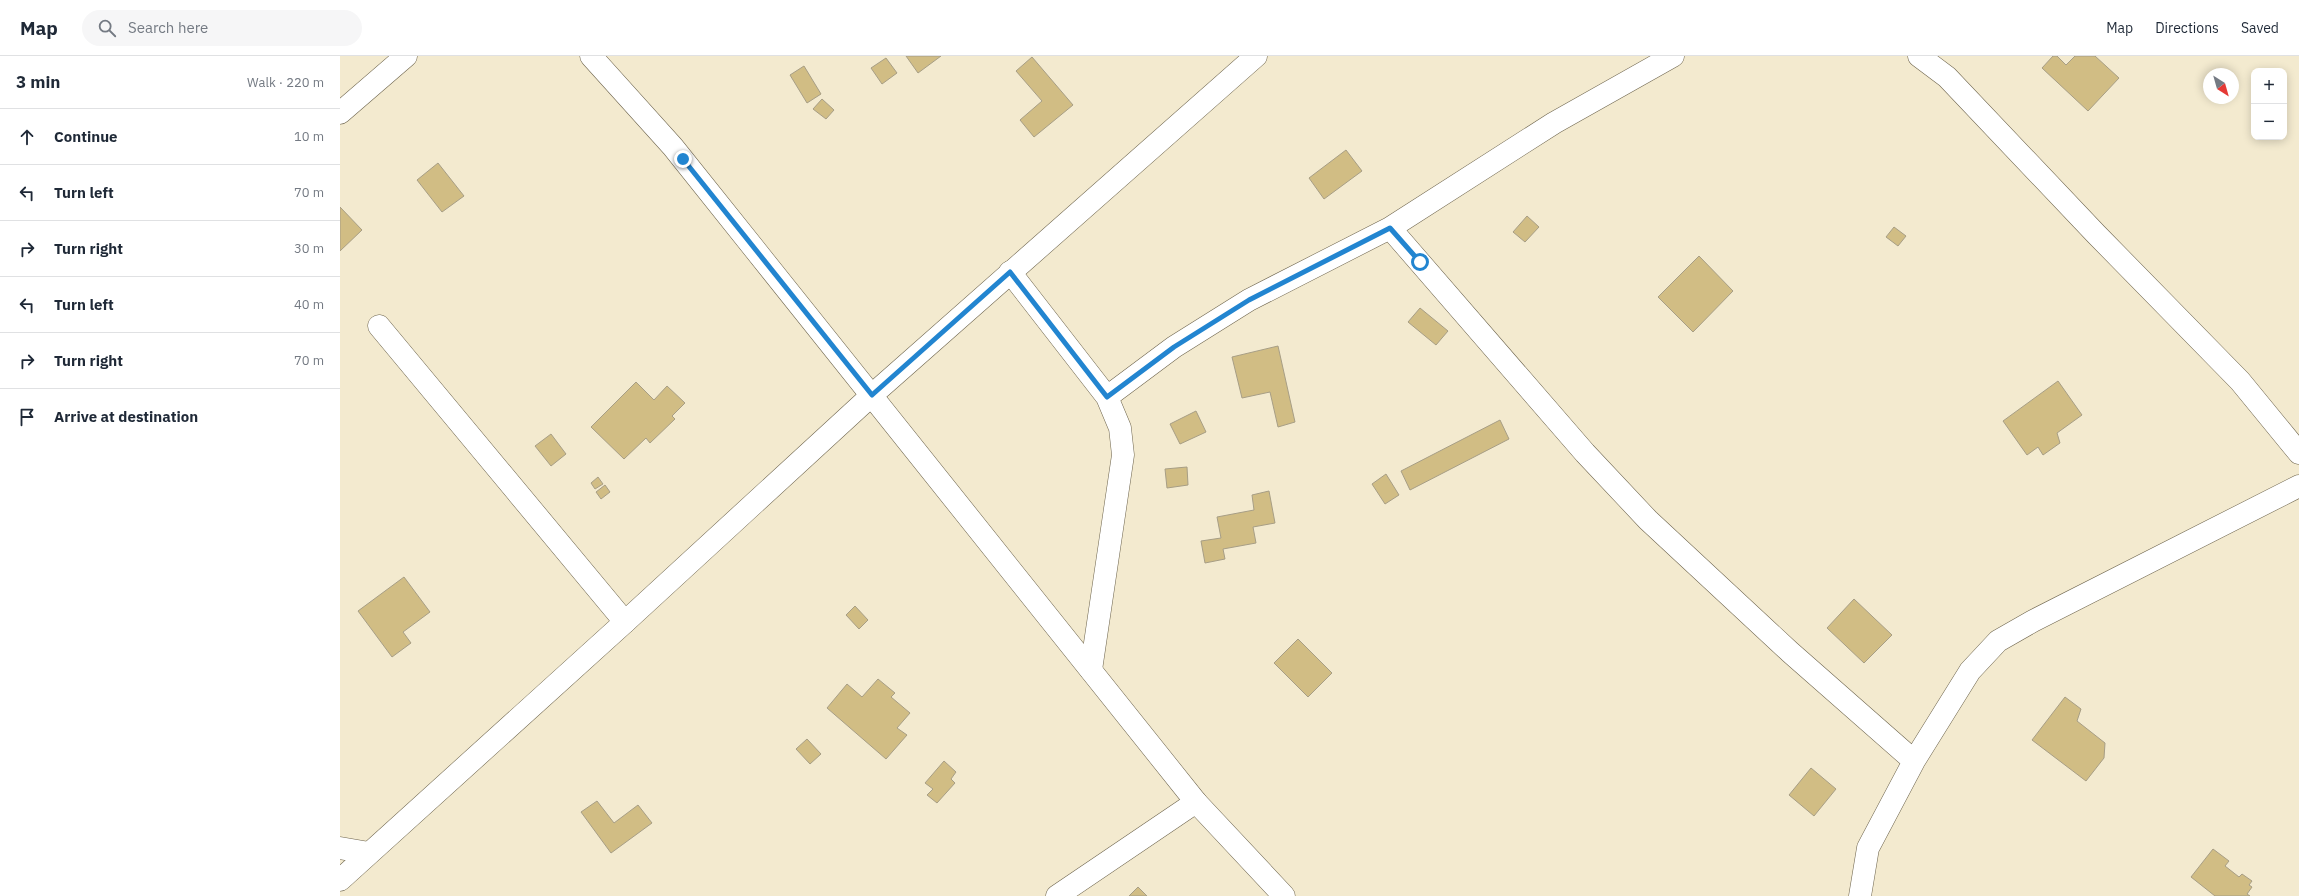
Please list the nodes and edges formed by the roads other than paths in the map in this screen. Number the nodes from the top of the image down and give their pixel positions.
1 (406, 56) edge
2 (591, 56) edge
3 (1256, 56) edge
4 (1673, 56) edge
5 (1920, 56) edge
6 (340, 113) edge
7 (1390, 228) junction
8 (1010, 272) junction
9 (379, 326) dead end
10 (872, 395) junction
11 (1107, 397) junction
12 (2299, 453) edge
13 (2299, 486) edge
14 (625, 622) junction
15 (1091, 670) junction
16 (1914, 761) junction
17 (1196, 802) junction
18 (340, 848) edge
19 (370, 853) junction
20 (340, 880) edge
21 (1057, 896) edge
22 (1284, 896) edge
23 (1860, 896) edge

1 - 6 street
2 - 10 street
3 - 8 street
4 - 7 street
5 - 12 street
7 - 11 street
7 - 16 street
8 - 10 street
8 - 11 street
9 - 14 street
10 - 14 street
10 - 15 street
11 - 15 street
13 - 16 street
14 - 19 street
15 - 17 street
16 - 23 street
17 - 21 street
17 - 22 street
18 - 19 street
19 - 20 street

